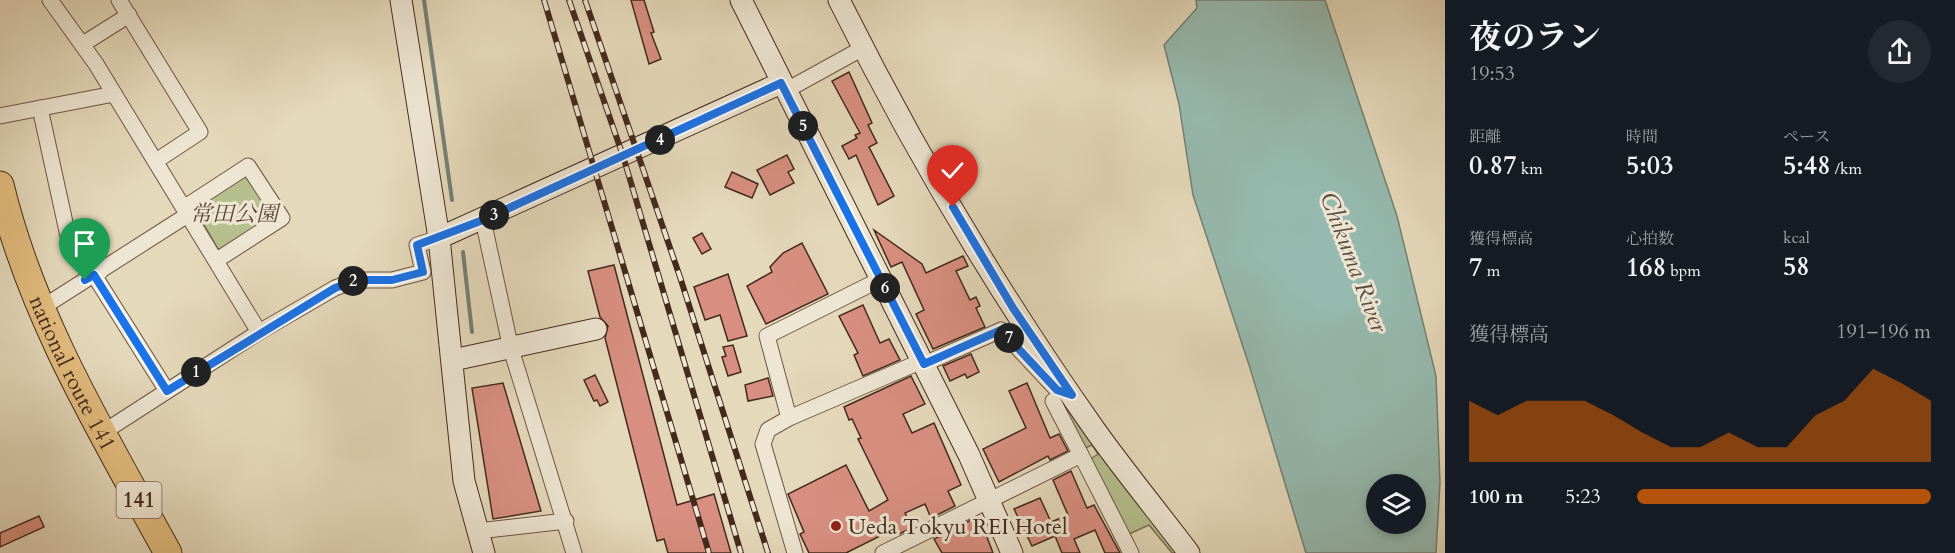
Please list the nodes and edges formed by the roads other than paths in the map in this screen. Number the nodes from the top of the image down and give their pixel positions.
1 (50, 0) edge
2 (119, 0) edge
3 (401, 0) edge
4 (741, 0) edge
5 (839, 0) edge
6 (129, 15) junction
7 (83, 44) junction
8 (863, 48) junction
9 (783, 87) junction
10 (114, 94) junction
11 (40, 108) junction
12 (0, 116) edge
13 (156, 161) junction
14 (0, 185) edge
15 (187, 210) junction
16 (483, 220) junction
17 (5, 228) edge
18 (439, 238) junction
19 (217, 260) junction
20 (97, 273) junction
21 (880, 279) junction
22 (40, 309) junction
23 (596, 329) dead end
24 (259, 332) junction
25 (511, 349) junction
26 (453, 360) junction
27 (923, 363) junction
28 (167, 391) junction
29 (1063, 398) junction
30 (789, 418) junction
31 (102, 433) junction
32 (1081, 454) junction
33 (990, 501) junction
34 (566, 521) junction
35 (478, 531) junction
36 (908, 548) edge
37 (168, 553) edge
38 (484, 553) edge
39 (574, 553) edge
40 (795, 553) edge
41 (883, 553) edge
42 (1012, 553) edge
43 (1131, 553) edge
44 (1189, 553) edge

1 - 7 street
2 - 6 street
3 - 18 street
4 - 9 street
5 - 8 street
6 - 7 street
6 - 13 street
7 - 10 street
8 - 9 street
8 - 29 street
9 - 16 street
9 - 21 street
10 - 11 street
10 - 13 street
11 - 12 street
11 - 20 street
13 - 15 street
14 - 17 highway, national route 141 / 141
15 - 19 street
15 - 19 street
15 - 20 street
16 - 18 street
16 - 25 street
17 - 22 highway, national route 141 / 141
18 - 24 street
18 - 26 street
19 - 24 street
20 - 22 street
20 - 28 street
21 - 27 street
21 - 30 street
22 - 31 highway, national route 141 / 141
23 - 25 street
24 - 28 street
25 - 26 street
25 - 34 street
26 - 35 street
27 - 29 street
27 - 30 street
27 - 33 street
28 - 31 street
29 - 32 street
29 - 44 street
30 - 40 street
31 - 37 highway, national route 141 / 141
32 - 33 street
32 - 43 street
33 - 36 street
33 - 42 street
34 - 35 street
34 - 39 street
35 - 38 street
36 - 41 street

